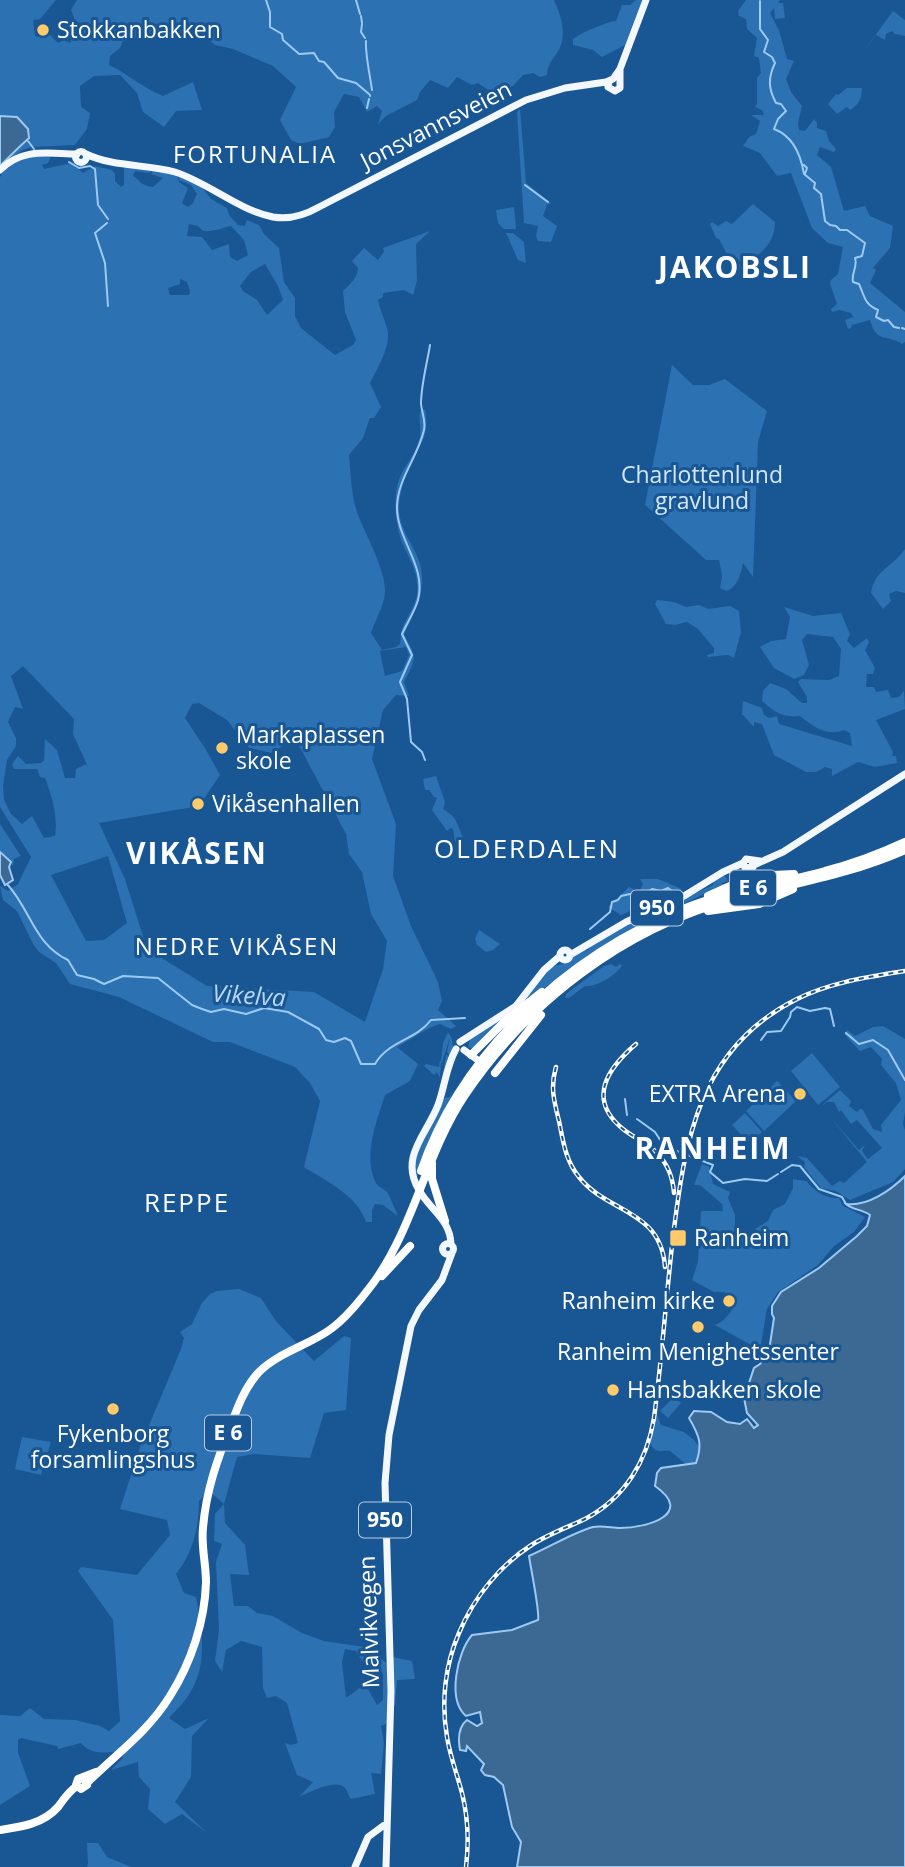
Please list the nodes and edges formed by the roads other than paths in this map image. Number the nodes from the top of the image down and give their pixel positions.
1 (648, 0) edge
2 (0, 170) edge
3 (905, 774) edge
4 (905, 842) edge
5 (905, 850) edge
6 (814, 874) junction
7 (694, 908) junction
8 (571, 974) junction
9 (559, 992) junction
10 (464, 1050) junction
11 (493, 1072) joint
12 (435, 1149) junction
13 (445, 1221) junction
14 (410, 1246) dead end
15 (367, 1290) junction
16 (324, 1332) junction
17 (387, 1826) junction
18 (0, 1830) edge
19 (355, 1867) edge
20 (386, 1867) edge

1 - 2 main road, Jonsvannsveien
3 - 10 main road, 950
4 - 6 highway, E 6
5 - 7 highway, E 6
6 - 7 highway, E 6
6 - 7 highway, E 6
7 - 8 highway, E 6
7 - 9 highway, E 6
8 - 10 highway, E 6
8 - 16 highway, E 6
9 - 11 highway, E 6
9 - 12 highway, E 6
10 - 11 main road
10 - 13 main road, 950
12 - 13 highway, E 6
12 - 15 highway, E 6
13 - 17 main road, Malvikvegen / 950
14 - 15 highway, E 6
15 - 16 highway, E 6
16 - 18 highway, E 6
17 - 19 main road
17 - 20 main road, Malvikvegen / 950

